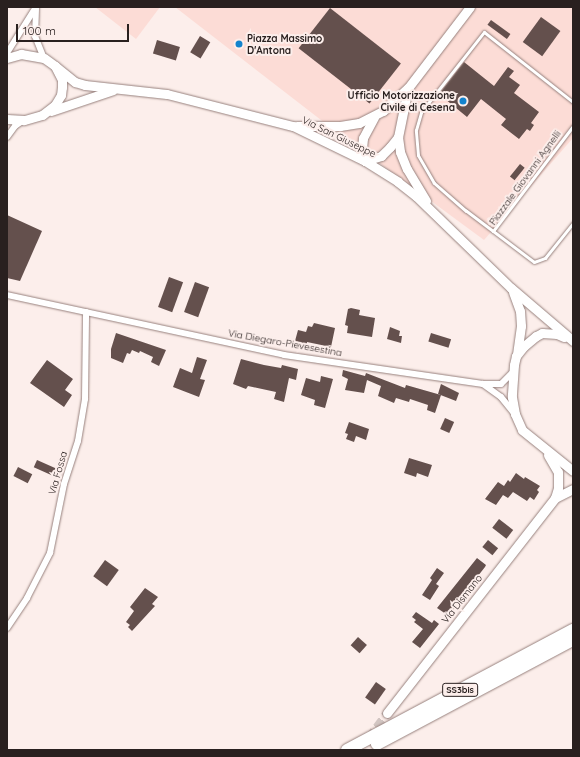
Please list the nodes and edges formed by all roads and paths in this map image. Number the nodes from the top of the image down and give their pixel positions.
1 (36, 7) edge
2 (469, 8) edge
3 (7, 52) edge
4 (7, 58) edge
5 (44, 58) junction
6 (55, 66) junction
7 (408, 88) junction
8 (116, 89) junction
9 (573, 102) edge
10 (50, 111) junction
11 (374, 117) junction
12 (7, 120) edge
13 (24, 120) junction
14 (293, 126) junction
15 (573, 126) edge
16 (7, 137) edge
17 (398, 137) junction
18 (365, 161) junction
19 (434, 213) junction
20 (573, 223) edge
21 (493, 231) junction
22 (511, 288) junction
23 (7, 295) edge
24 (86, 312) junction
25 (573, 341) edge
26 (516, 356) junction
27 (512, 373) junction
28 (483, 384) junction
29 (514, 414) junction
30 (544, 449) junction
31 (573, 472) edge
32 (573, 489) edge
33 (555, 498) junction
34 (7, 628) edge
35 (573, 630) edge
36 (573, 640) edge
37 (387, 713) tunnel mouth
38 (348, 750) edge
39 (365, 750) edge

1 - 3 street
1 - 5 street
2 - 7 main road
4 - 5 main road
5 - 6 main road, Via San Giuseppe
6 - 8 main road, Via San Giuseppe
6 - 10 main road
7 - 11 main road
7 - 17 main road
8 - 10 main road, Via San Giuseppe
8 - 14 main road, Via San Giuseppe
9 - 21 lane
10 - 13 main road, Via San Giuseppe
11 - 14 main road
11 - 18 main road
12 - 13 main road, Via San Giuseppe
13 - 16 street
14 - 18 main road, Via San Giuseppe
15 - 21 lane, Piazzale Giovanni Agnelli
17 - 18 main road
17 - 19 main road
18 - 19 main road, Via San Giuseppe
19 - 22 main road, Via San Giuseppe
20 - 21 lane, Piazzale Giovanni Agnelli
22 - 25 main road, Via San Giuseppe
22 - 26 main road, Via San Giuseppe
23 - 24 street, Via Diegaro-Pievesestina
24 - 28 street, Via Diegaro-Pievesestina
24 - 34 street, Via Fossa
25 - 26 main road
26 - 27 main road, Via San Giuseppe
27 - 28 street, Via Diegaro-Pievesestina
27 - 29 main road, Via San Giuseppe
28 - 29 street, Via Diegaro-Pievesestina
29 - 30 main road
30 - 31 main road
30 - 33 main road, Via Dismano
32 - 33 main road, Via Dismano
33 - 37 main road, Via Dismano
35 - 38 highway, SS3bis
36 - 39 highway, SS3bis

